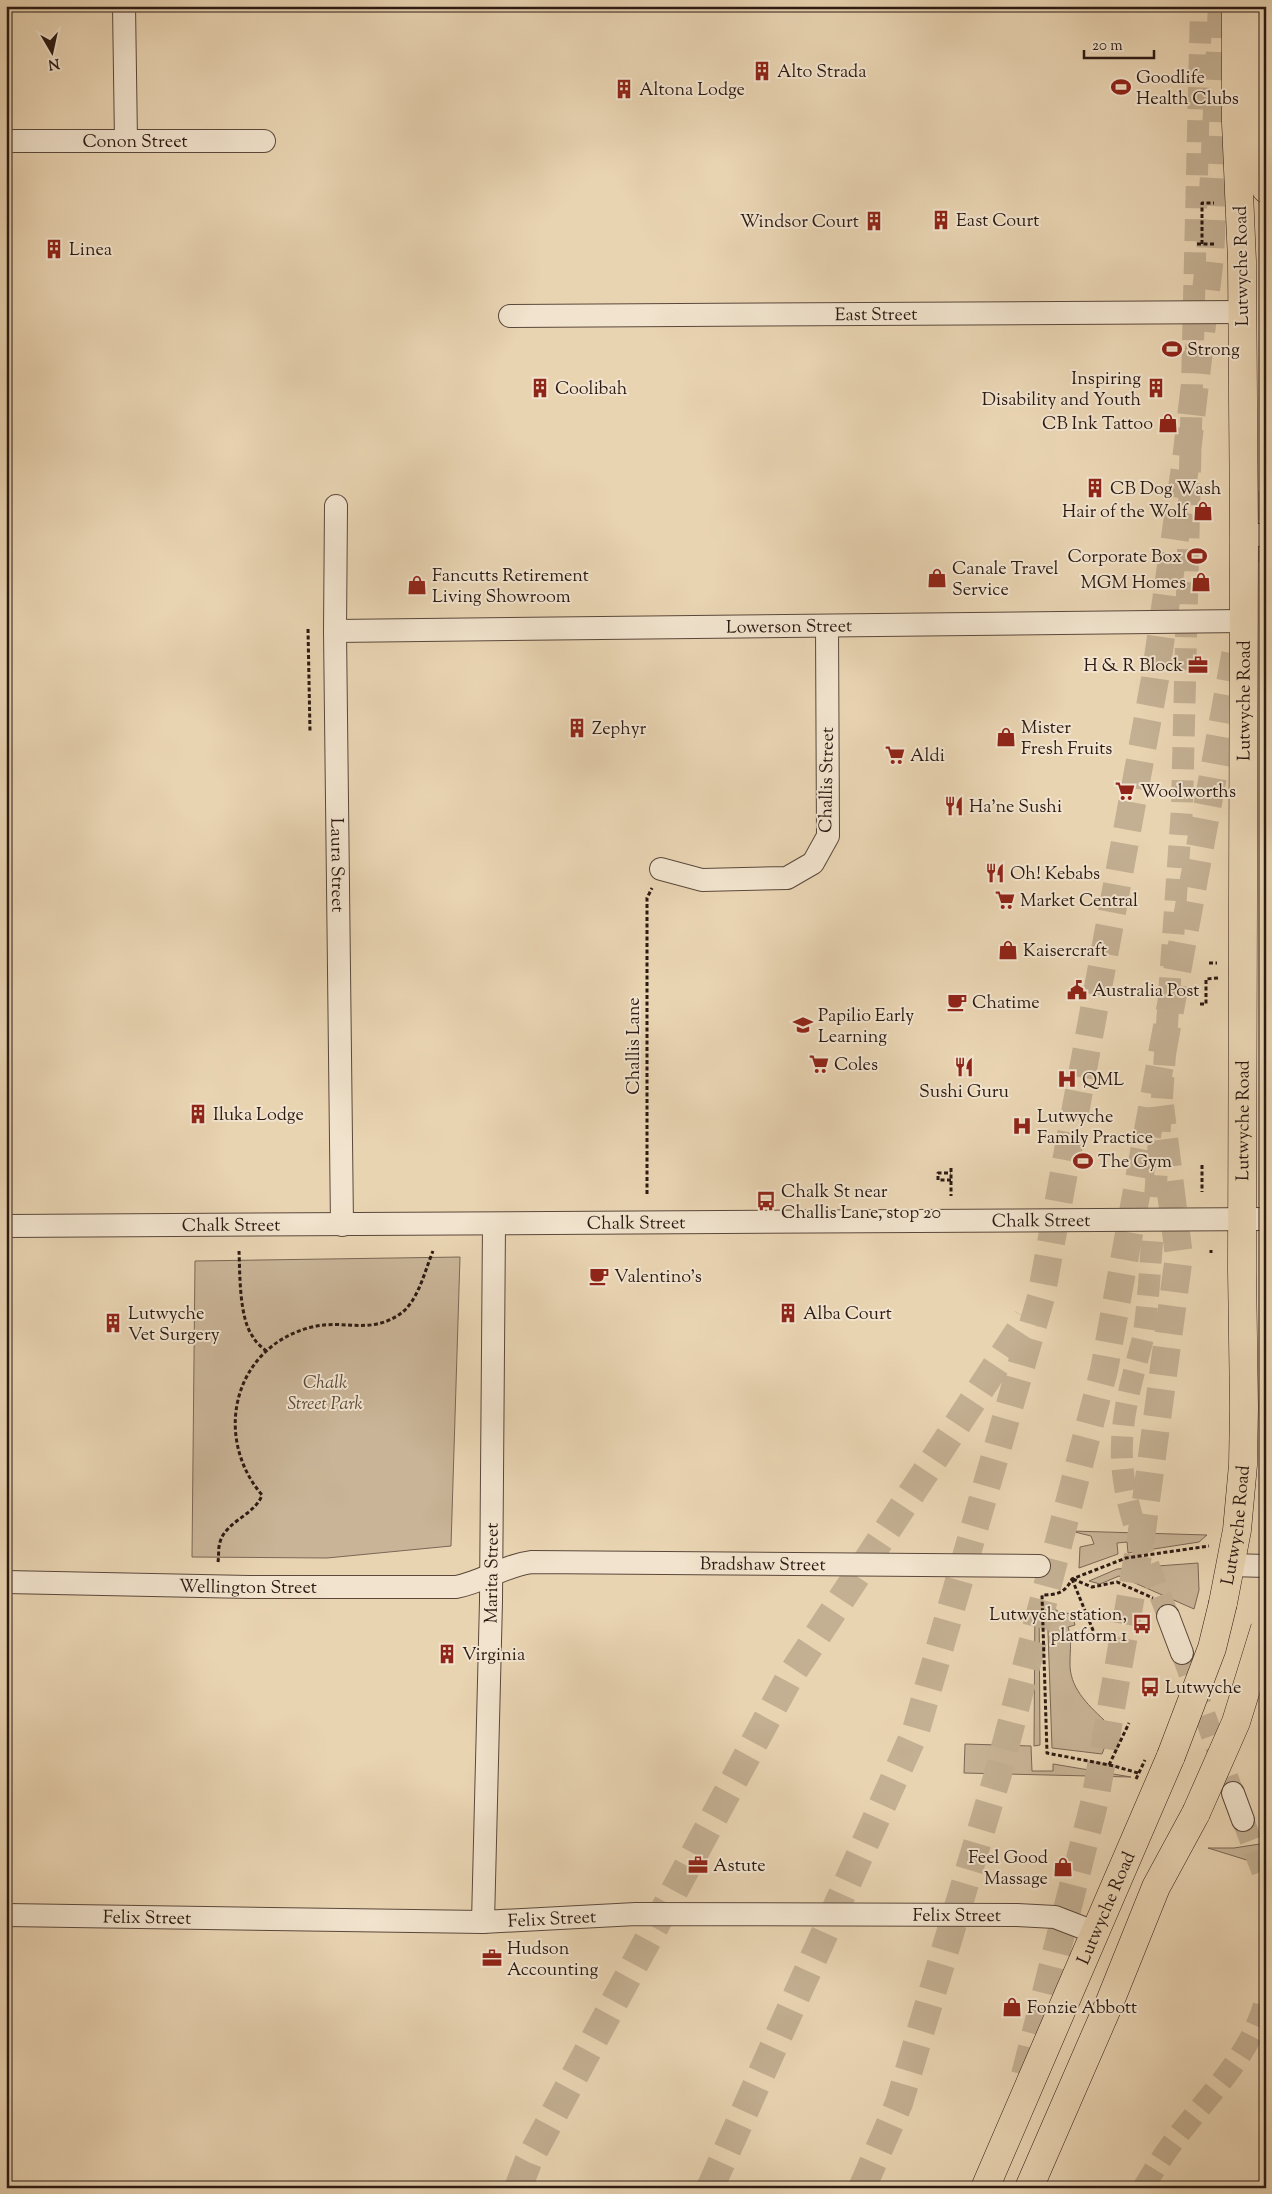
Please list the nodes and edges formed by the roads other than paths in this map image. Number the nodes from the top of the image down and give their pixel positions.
1 (124, 6) edge
2 (1236, 6) edge
3 (1260, 6) edge
4 (1263, 78) edge
5 (6, 141) edge
6 (126, 141) junction
7 (264, 141) dead end
8 (1266, 189) edge
9 (1242, 312) junction
10 (510, 316) dead end
11 (336, 506) dead end
12 (1255, 535) edge
13 (1243, 621) junction
14 (827, 626) junction
15 (335, 631) junction
16 (661, 869) dead end
17 (1255, 1219) edge
18 (494, 1224) junction
19 (342, 1225) junction
20 (6, 1226) edge
21 (1230, 1565) junction
22 (1039, 1566) dead end
23 (1266, 1566) edge
24 (489, 1577) junction
25 (6, 1582) edge
26 (1163, 1608) tunnel mouth
27 (1265, 1625) edge
28 (1182, 1653) tunnel mouth
29 (1233, 1792) tunnel mouth
30 (1243, 1820) tunnel mouth
31 (6, 1915) edge
32 (483, 1922) junction
33 (1094, 1932) junction
34 (985, 2188) edge
35 (1029, 2188) edge

1 - 6 street
2 - 9 highway, Lutwyche Road
3 - 4 highway, Lutwyche Road
4 - 8 highway, Lutwyche Road
5 - 6 street, Conon Street
6 - 7 street, Conon Street
9 - 10 street, East Street
9 - 12 highway, Lutwyche Road
11 - 15 street, Laura Street
12 - 13 highway, Lutwyche Road
13 - 14 street, Lowerson Street
13 - 17 highway, Lutwyche Road
14 - 15 street, Lowerson Street
14 - 16 street, Challis Street
15 - 19 street, Laura Street
17 - 18 street, Chalk Street
17 - 21 highway, Lutwyche Road
18 - 19 street, Chalk Street
18 - 24 street, Marita Street
19 - 20 street, Chalk Street
21 - 23 street
21 - 33 highway, Lutwyche Road, bridge
22 - 24 street, Bradshaw Street
24 - 25 street, Wellington Street
24 - 32 street, Marita Street
26 - 28 street
27 - 35 highway, bridge
29 - 30 street
31 - 32 street, Felix Street
32 - 33 street, Felix Street
33 - 34 highway, Lutwyche Road

